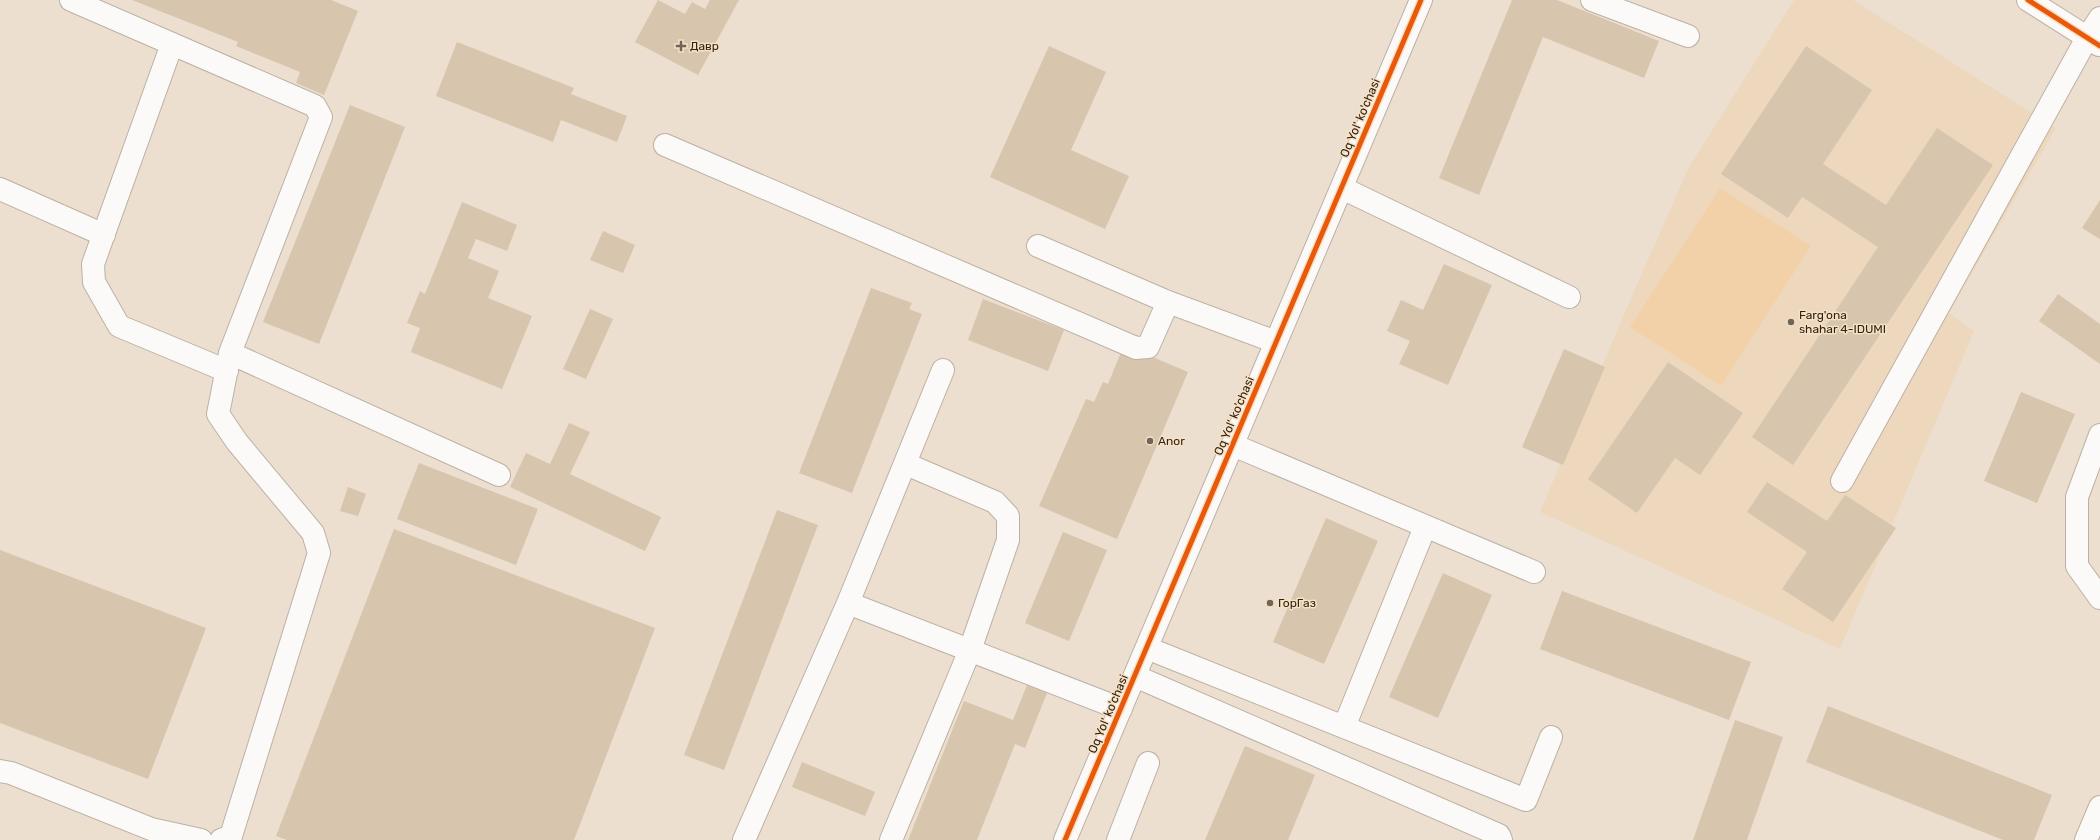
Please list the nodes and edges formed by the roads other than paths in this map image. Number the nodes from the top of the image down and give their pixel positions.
1 (71, 0) edge
2 (1421, 0) edge
3 (1592, 0) edge
4 (2028, 0) edge
5 (2100, 18) edge
6 (1688, 36) dead end
7 (2094, 42) edge
8 (172, 44) junction
9 (665, 145) dead end
10 (1342, 188) junction
11 (0, 189) edge
12 (104, 235) junction
13 (1038, 246) dead end
14 (1569, 297) dead end
15 (1168, 302) junction
16 (1276, 342) junction
17 (228, 362) junction
18 (943, 370) dead end
19 (2100, 435) edge
20 (1232, 445) junction
21 (906, 464) junction
22 (499, 475) dead end
23 (1842, 481) dead end
24 (1425, 526) junction
25 (1534, 572) dead end
26 (2100, 598) edge
27 (848, 603) junction
28 (1147, 648) junction
29 (970, 650) junction
30 (1135, 676) junction
31 (1121, 709) junction
32 (1344, 727) junction
33 (1551, 737) dead end
34 (1148, 762) dead end
35 (0, 771) edge
36 (2100, 807) edge
37 (201, 840) edge
38 (221, 840) edge
39 (744, 840) edge
40 (891, 840) edge
41 (1065, 840) edge
42 (1118, 840) edge
43 (1501, 840) edge
44 (2086, 840) edge

1 - 8 street
2 - 10 street, Oq Yol' ko'chasi
3 - 6 street
4 - 7 street
5 - 7 street
7 - 23 street
8 - 12 street
8 - 17 street
9 - 15 street
10 - 14 street
10 - 16 street, Oq Yol' ko'chasi
11 - 12 street
12 - 17 street
13 - 15 street
15 - 16 street
16 - 20 street, Oq Yol' ko'chasi
17 - 22 street
17 - 38 street
18 - 21 street
19 - 26 street
20 - 24 street
20 - 28 street, Oq Yol' ko'chasi
21 - 27 street
21 - 29 street
24 - 25 street
24 - 32 street
27 - 29 street
27 - 39 street
28 - 30 street, Oq Yol' ko'chasi
28 - 32 street
29 - 31 street
29 - 40 street
30 - 31 street, Oq Yol' ko'chasi
30 - 43 street
31 - 41 street, Oq Yol' ko'chasi
32 - 33 street
34 - 42 street
35 - 37 street
36 - 44 street

